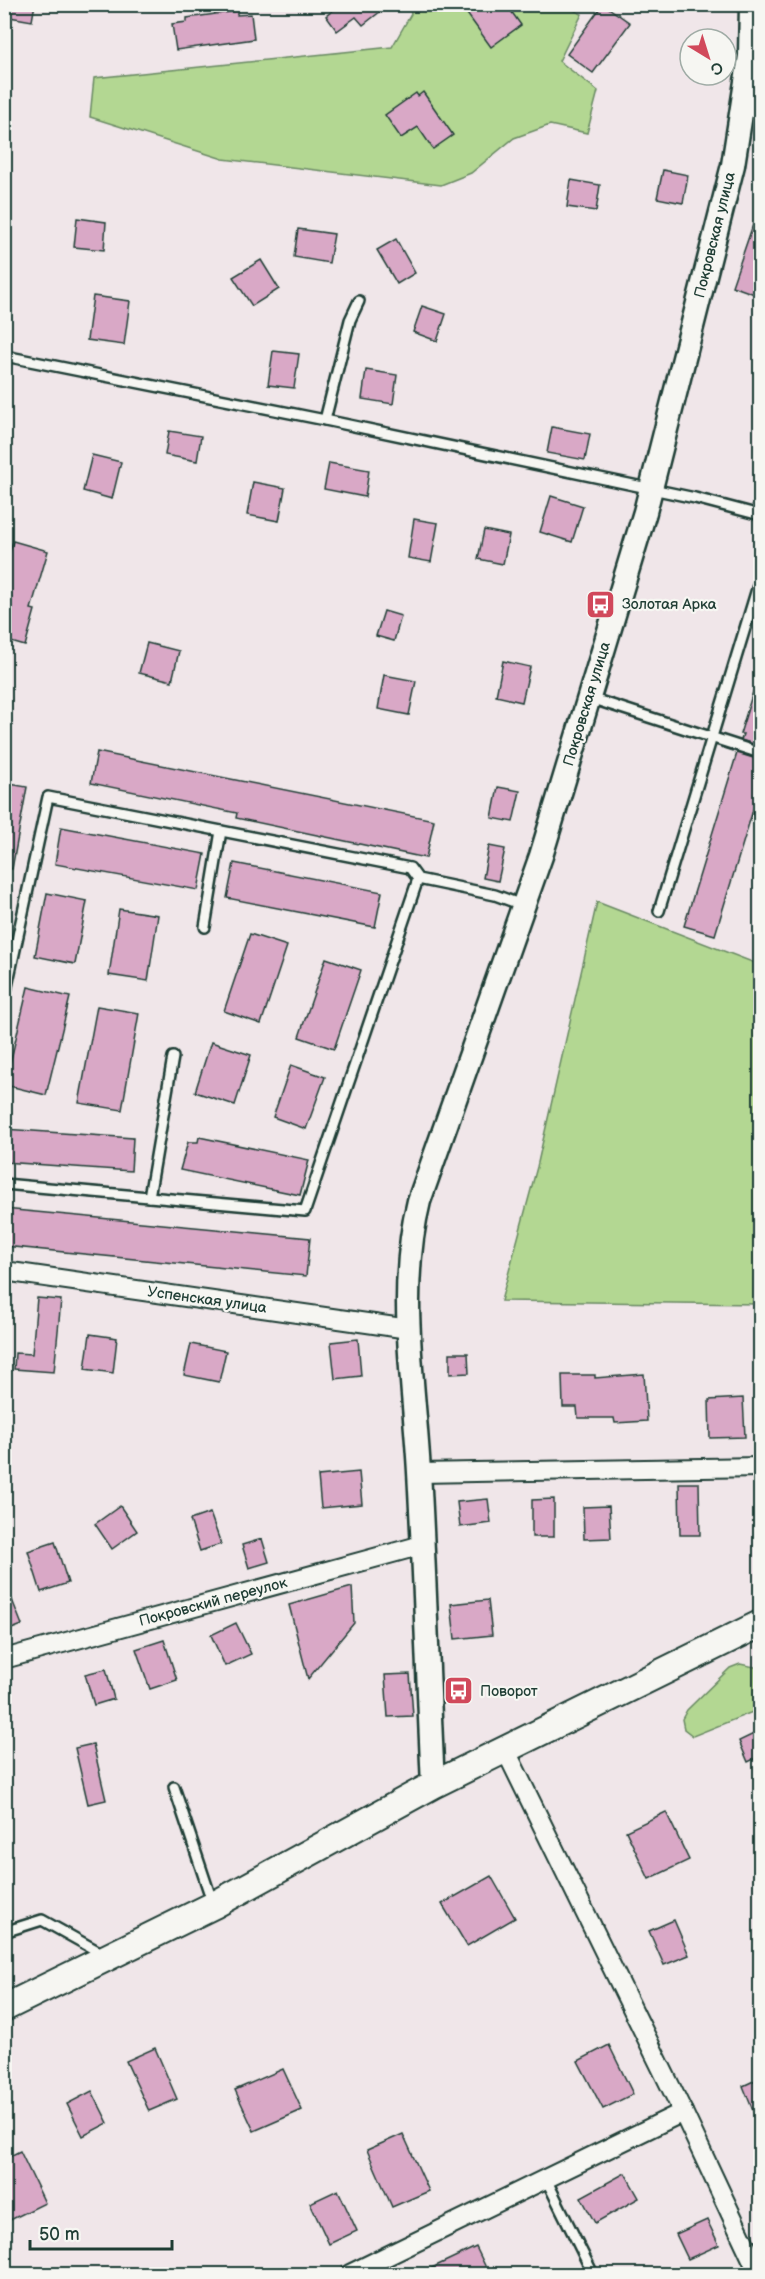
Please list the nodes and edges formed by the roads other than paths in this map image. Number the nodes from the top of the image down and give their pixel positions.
1 (737, 4) edge
2 (750, 16) edge
3 (755, 56) edge
4 (359, 301) dead end
5 (10, 357) dead end
6 (325, 420) junction
7 (650, 489) junction
8 (760, 515) edge
9 (760, 579) edge
10 (590, 698) junction
11 (712, 740) junction
12 (760, 753) edge
13 (221, 831) junction
14 (418, 879) junction
15 (522, 905) junction
16 (659, 911) dead end
17 (205, 927) dead end
18 (4, 1000) edge
19 (173, 1057) dead end
20 (4, 1184) edge
21 (149, 1197) junction
22 (4, 1271) edge
23 (409, 1329) junction
24 (760, 1467) edge
25 (419, 1473) junction
26 (422, 1545) junction
27 (760, 1624) edge
28 (4, 1659) edge
29 (505, 1749) junction
30 (433, 1785) junction
31 (174, 1787) dead end
32 (214, 1905) junction
33 (4, 1932) edge
34 (108, 1957) junction
35 (4, 2008) edge
36 (683, 2112) junction
37 (546, 2179) junction
38 (350, 2274) edge
39 (593, 2274) edge
40 (759, 2274) edge

1 - 2 street
2 - 3 street, Покровская улица
3 - 7 street, Покровская улица
4 - 6 lane
5 - 6 lane
6 - 7 lane
7 - 8 lane
7 - 10 street, Покровская улица
9 - 11 lane
10 - 11 lane
10 - 15 street, Покровская улица
11 - 12 lane
11 - 16 lane
13 - 14 lane
13 - 17 lane
13 - 18 lane
14 - 15 lane
14 - 21 lane
15 - 23 street, Покровская улица
19 - 21 lane
20 - 21 lane
22 - 23 street, Успенская улица
23 - 25 street, Покровская улица
24 - 25 street
25 - 26 street, Покровская улица
26 - 28 street, Покровский переулок
26 - 30 street, Покровская улица
27 - 29 main road
29 - 30 main road
29 - 36 street
30 - 32 main road
31 - 32 lane
32 - 34 main road
33 - 34 lane
34 - 35 main road
36 - 37 street
36 - 40 street
37 - 38 street
37 - 39 lane

